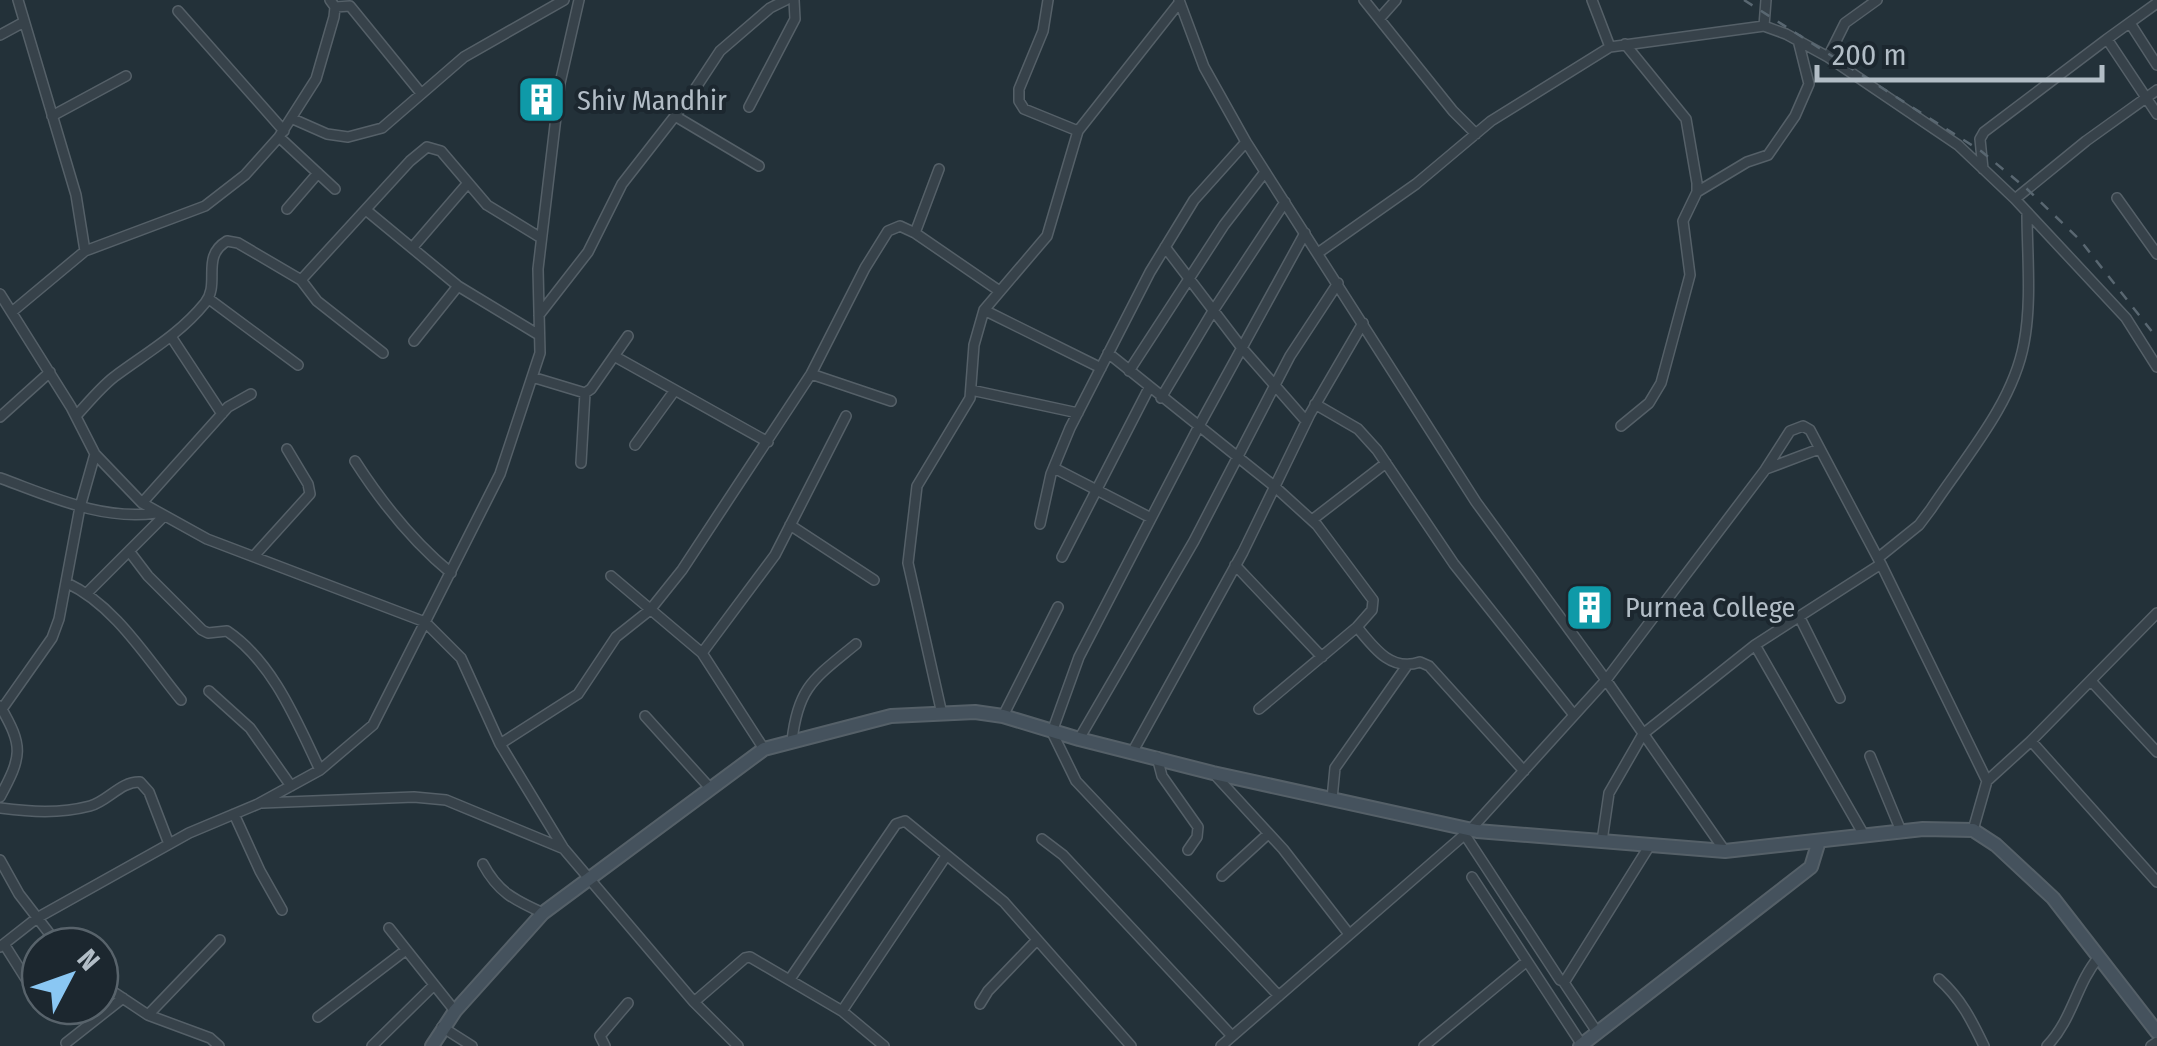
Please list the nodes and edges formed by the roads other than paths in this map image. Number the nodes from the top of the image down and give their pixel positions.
1 (564, 0) edge
2 (579, 0) edge
3 (790, 0) edge
4 (1048, 0) edge
5 (1364, 0) edge
6 (1396, 0) edge
7 (1592, 0) edge
8 (1766, 0) edge
9 (1877, 0) edge
10 (21, 1) edge
11 (1179, 1) edge
12 (332, 3) edge
13 (2157, 3) edge
14 (178, 11) dead end
15 (1380, 18) junction
16 (24, 22) junction
17 (2130, 23) junction
18 (1764, 26) junction
19 (0, 34) edge
20 (2107, 39) junction
21 (1798, 40) junction
22 (1625, 44) junction
23 (1610, 47) junction
24 (1828, 58) junction
25 (2157, 65) edge
26 (126, 76) dead end
27 (560, 90) junction
28 (2157, 90) edge
29 (420, 92) junction
30 (2146, 97) junction
31 (531, 102) dead end
32 (749, 107) dead end
33 (2157, 114) edge
34 (52, 116) junction
35 (675, 116) junction
36 (293, 118) junction
37 (1078, 131) junction
38 (281, 134) junction
39 (1476, 134) junction
40 (1246, 142) junction
41 (759, 166) dead end
42 (940, 170) dead end
43 (1984, 171) junction
44 (1265, 172) junction
45 (318, 173) junction
46 (468, 183) junction
47 (335, 189) dead end
48 (1697, 192) junction
49 (2116, 198) dead end
50 (2016, 199) junction
51 (1284, 202) junction
52 (287, 209) dead end
53 (366, 210) junction
54 (2027, 212) junction
55 (915, 233) junction
56 (1305, 233) junction
57 (541, 238) junction
58 (412, 248) junction
59 (1165, 248) junction
60 (85, 251) junction
61 (1318, 252) junction
62 (2157, 254) edge
63 (301, 280) junction
64 (1188, 280) junction
65 (1338, 283) junction
66 (458, 286) junction
67 (998, 290) junction
68 (1, 298) edge
69 (209, 300) junction
70 (14, 310) junction
71 (984, 310) junction
72 (1213, 311) junction
73 (539, 315) junction
74 (1363, 323) junction
75 (539, 335) junction
76 (628, 336) dead end
77 (172, 338) junction
78 (414, 341) dead end
79 (1242, 348) junction
80 (383, 353) dead end
81 (1108, 353) junction
82 (614, 356) junction
83 (298, 365) dead end
84 (2157, 366) edge
85 (1101, 368) junction
86 (50, 372) junction
87 (1129, 372) junction
88 (810, 374) junction
89 (532, 376) junction
90 (1276, 384) junction
91 (1148, 388) junction
92 (675, 390) junction
93 (971, 390) junction
94 (585, 393) junction
95 (251, 394) dead end
96 (1161, 398) junction
97 (891, 401) dead end
98 (1316, 404) junction
99 (1078, 413) junction
100 (222, 414) junction
101 (76, 416) junction
102 (846, 416) dead end
103 (0, 417) edge
104 (1306, 421) junction
105 (1200, 426) junction
106 (1622, 426) dead end
107 (768, 442) junction
108 (635, 445) dead end
109 (287, 449) dead end
110 (1819, 449) junction
111 (95, 454) junction
112 (1237, 457) junction
113 (355, 461) dead end
114 (581, 463) dead end
115 (1386, 463) junction
116 (1054, 468) junction
117 (1765, 470) junction
118 (0, 478) edge
119 (1274, 486) junction
120 (1097, 489) junction
121 (142, 503) junction
122 (80, 507) junction
123 (160, 514) junction
124 (1151, 518) junction
125 (1312, 520) junction
126 (1040, 524) dead end
127 (790, 526) junction
128 (129, 551) junction
129 (254, 556) junction
130 (1062, 557) dead end
131 (1880, 561) junction
132 (1236, 565) junction
133 (451, 573) junction
134 (611, 576) dead end
135 (874, 580) dead end
136 (66, 584) junction
137 (86, 592) junction
138 (1058, 608) dead end
139 (650, 610) junction
140 (2156, 616) edge
141 (1800, 618) junction
142 (426, 623) junction
143 (1356, 628) junction
144 (856, 644) dead end
145 (1756, 645) junction
146 (702, 652) junction
147 (1322, 656) junction
148 (1406, 667) junction
149 (1606, 680) junction
150 (2091, 680) junction
151 (209, 691) dead end
152 (1840, 698) dead end
153 (181, 700) dead end
154 (1, 707) edge
155 (1259, 709) dead end
156 (942, 714) junction
157 (1574, 714) junction
158 (645, 716) dead end
159 (1002, 716) junction
160 (1052, 732) junction
161 (1643, 734) junction
162 (1079, 739) junction
163 (792, 741) junction
164 (2032, 741) junction
165 (500, 744) junction
166 (764, 749) junction
167 (1133, 751) junction
168 (2157, 752) edge
169 (1870, 756) dead end
170 (1157, 758) junction
171 (320, 770) junction
172 (1524, 771) junction
173 (1213, 773) junction
174 (1987, 781) junction
175 (291, 786) junction
176 (710, 788) junction
177 (0, 797) edge
178 (1332, 800) junction
179 (258, 804) junction
180 (0, 808) edge
181 (234, 814) junction
182 (1973, 830) junction
183 (1902, 831) junction
184 (1468, 832) junction
185 (1268, 834) junction
186 (1864, 835) junction
187 (1042, 839) dead end
188 (1819, 840) junction
189 (1602, 841) junction
190 (169, 844) junction
191 (1650, 845) junction
192 (564, 849) junction
193 (1188, 850) dead end
194 (1726, 851) junction
195 (946, 856) junction
196 (0, 860) edge
197 (483, 864) dead end
198 (1222, 876) dead end
199 (1472, 877) dead end
200 (589, 880) junction
201 (2157, 882) edge
202 (282, 910) dead end
203 (543, 913) junction
204 (37, 918) junction
205 (43, 926) edge
206 (389, 928) dead end
207 (1350, 934) junction
208 (220, 940) dead end
209 (1036, 941) junction
210 (2, 946) edge
211 (406, 950) junction
212 (2099, 957) junction
213 (1527, 961) junction
214 (20, 972) edge
215 (790, 978) junction
216 (1938, 979) dead end
217 (1563, 981) junction
218 (434, 986) junction
219 (1279, 996) junction
220 (122, 998) joint
221 (694, 1002) junction
222 (628, 1003) dead end
223 (980, 1004) dead end
224 (842, 1011) junction
225 (455, 1012) junction
226 (148, 1015) junction
227 (318, 1017) dead end
228 (442, 1027) junction
229 (1597, 1032) junction
230 (2157, 1032) edge
231 (1232, 1036) junction
232 (66, 1043) dead end
233 (1581, 1045) edge
234 (219, 1046) edge
235 (372, 1046) edge
236 (432, 1046) edge
237 (472, 1046) edge
238 (605, 1046) edge
239 (738, 1046) edge
240 (884, 1046) edge
241 (1131, 1046) edge
242 (1220, 1046) edge
243 (1424, 1046) edge
244 (1984, 1046) edge
245 (2047, 1046) edge

1 - 29 street
2 - 27 street
3 - 32 street
3 - 35 street
4 - 37 street
5 - 15 street
6 - 15 street
7 - 23 street
8 - 18 street
9 - 24 street
10 - 16 street
11 - 37 street
11 - 40 street
12 - 29 street
12 - 36 street
13 - 17 street
14 - 38 street
15 - 39 street
16 - 19 street
16 - 34 street
17 - 20 street
17 - 25 street
18 - 21 street
18 - 22 street
20 - 30 street
20 - 43 street
21 - 24 street
21 - 48 street
22 - 23 street
22 - 48 street
23 - 39 street
24 - 43 street
26 - 34 street
27 - 31 street
27 - 57 street
28 - 30 street
29 - 36 street
30 - 33 street
30 - 50 street
34 - 60 street
35 - 41 street
35 - 73 street
36 - 38 street
37 - 67 street
38 - 45 street
38 - 60 street
39 - 61 street
40 - 44 street
40 - 59 street
42 - 55 street
43 - 50 street
44 - 51 street
44 - 64 street
45 - 47 street
45 - 52 street
46 - 53 street
46 - 57 street
46 - 58 street
48 - 106 street
49 - 62 street
50 - 54 street
51 - 56 street
51 - 72 street
53 - 58 street
53 - 63 street
54 - 84 street
54 - 131 street
55 - 67 street
55 - 88 street
56 - 61 street
56 - 79 street
57 - 73 street
58 - 66 street
59 - 64 street
59 - 81 street
60 - 70 street
61 - 65 street
63 - 69 street
63 - 80 street
64 - 72 street
64 - 87 street
65 - 74 street
65 - 90 street
66 - 75 street
66 - 78 street
67 - 71 street
68 - 70 street
69 - 77 street
69 - 83 street
70 - 86 street
71 - 85 street
71 - 93 street
72 - 79 street
72 - 96 street
73 - 75 street
74 - 98 street
74 - 149 street
75 - 89 street
76 - 82 street
77 - 100 street
77 - 101 street
79 - 90 street
79 - 105 street
81 - 85 street
81 - 87 street
82 - 92 street
82 - 94 street
85 - 99 street
86 - 101 street
86 - 103 street
87 - 91 street
88 - 97 street
88 - 107 street
89 - 94 street
89 - 133 street
90 - 104 street
90 - 112 street
91 - 96 street
91 - 120 street
92 - 107 street
92 - 108 street
93 - 99 street
93 - 156 street
94 - 114 street
95 - 100 street
96 - 105 street
98 - 104 street
98 - 115 street
99 - 116 street
100 - 121 street
101 - 111 street
102 - 127 street
104 - 119 street
105 - 112 street
105 - 124 street
107 - 139 street
109 - 129 street
110 - 117 street
110 - 117 street
110 - 131 street
111 - 121 street
111 - 122 street
112 - 119 street
112 - 162 street
113 - 133 street
115 - 125 street
115 - 157 street
116 - 120 street
116 - 126 street
117 - 149 street
118 - 122 street
119 - 125 street
119 - 132 street
120 - 124 street
120 - 130 street
121 - 123 street
122 - 123 street
122 - 136 street
123 - 128 street
123 - 129 street
124 - 160 street
125 - 143 street
127 - 135 street
127 - 146 street
128 - 137 street
128 - 171 street
129 - 142 street
131 - 141 street
131 - 174 street
132 - 147 street
132 - 167 street
133 - 142 street
134 - 139 street
136 - 137 street
136 - 154 street
137 - 153 street
138 - 159 street
139 - 146 street
139 - 165 street
140 - 150 street
141 - 145 street
141 - 152 street
142 - 165 street
142 - 171 street
143 - 147 street
143 - 148 street
144 - 163 street
145 - 161 street
145 - 186 street
146 - 166 street
147 - 155 street
148 - 172 street
148 - 178 street
149 - 157 street
149 - 161 street
150 - 164 street
150 - 168 street
151 - 175 street
154 - 177 street
156 - 159 street
156 - 163 street
157 - 172 street
158 - 176 street
159 - 160 street
160 - 162 street
160 - 219 street
161 - 189 street
161 - 194 street
162 - 167 street
163 - 166 street
164 - 174 street
164 - 201 street
165 - 192 street
166 - 176 street
167 - 170 street
169 - 183 street
170 - 173 street
170 - 193 street
171 - 175 street
172 - 184 street
173 - 178 street
173 - 185 street
174 - 182 street
175 - 179 street
176 - 200 street
178 - 184 street
179 - 181 street
179 - 192 street
180 - 190 street
181 - 190 street
181 - 202 street
182 - 183 street
182 - 212 street
183 - 186 street
184 - 189 street
184 - 207 street
184 - 217 street
185 - 198 street
185 - 207 street
186 - 188 street
187 - 231 street
188 - 194 street
188 - 229 street
189 - 191 street
190 - 204 street
191 - 194 street
191 - 217 street
192 - 200 street
195 - 209 street
195 - 215 street
195 - 224 street
196 - 204 street
197 - 203 street
199 - 213 street
200 - 203 street
200 - 221 street
203 - 225 street
204 - 205 street
204 - 210 street
206 - 211 street
207 - 219 street
208 - 226 street
209 - 223 street
209 - 241 street
210 - 214 street
211 - 218 street
211 - 227 street
212 - 230 street
212 - 245 street
213 - 233 street
213 - 243 street
215 - 221 street
215 - 224 street
216 - 244 street
217 - 229 street
218 - 225 street
218 - 235 street
219 - 231 street
220 - 226 street
220 - 232 street
221 - 239 street
222 - 238 street
224 - 240 street
225 - 228 street
226 - 234 street
228 - 236 street
228 - 237 street
229 - 233 street
231 - 242 street

